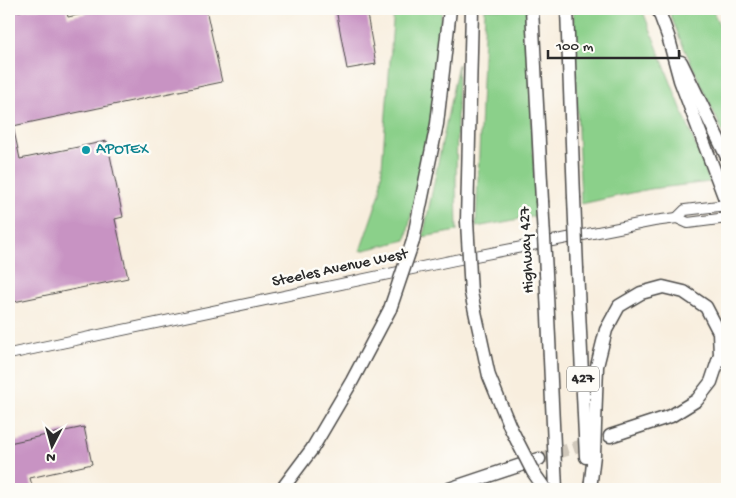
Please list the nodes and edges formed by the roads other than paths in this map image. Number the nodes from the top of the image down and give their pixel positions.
1 (450, 9) edge
2 (472, 9) edge
3 (532, 9) edge
4 (567, 9) edge
5 (658, 9) edge
6 (668, 36) junction
7 (727, 157) edge
8 (727, 204) edge
9 (678, 218) junction
10 (727, 218) edge
11 (9, 354) edge
12 (610, 436) tunnel mouth
13 (539, 460) tunnel mouth
14 (282, 489) edge
15 (449, 489) edge
16 (545, 489) edge
17 (556, 489) edge
18 (589, 489) edge

1 - 14 highway, bridge
2 - 16 highway, bridge
3 - 17 highway, Highway 427 / 427, bridge
4 - 18 highway, 427, bridge
5 - 6 highway
6 - 7 highway
6 - 8 highway
8 - 9 main road, Steeles Avenue West
9 - 10 main road, Steeles Avenue West
9 - 11 main road, Steeles Avenue West
12 - 18 highway
13 - 15 highway

